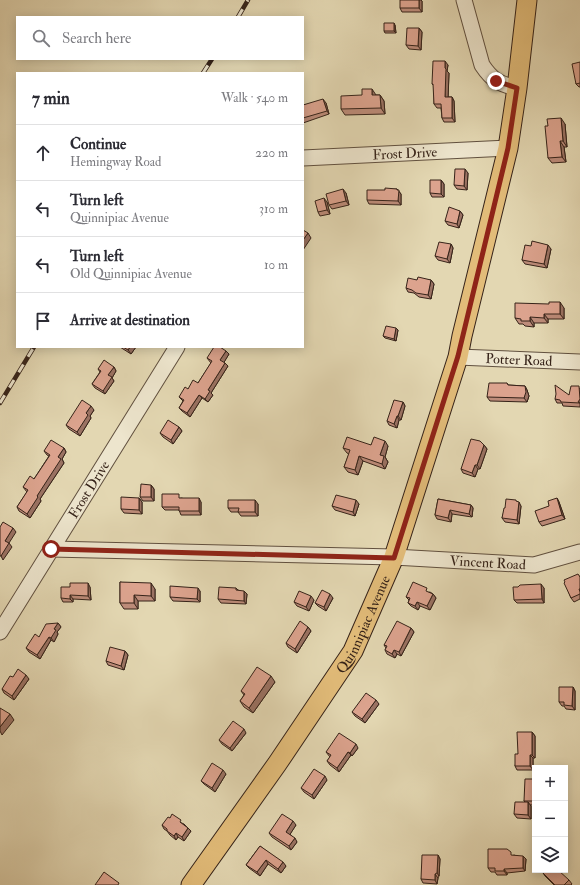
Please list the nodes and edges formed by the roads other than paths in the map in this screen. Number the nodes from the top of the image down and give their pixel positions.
1 (464, 0) edge
2 (527, 0) edge
3 (517, 88) junction
4 (508, 148) junction
5 (304, 158) edge
6 (176, 348) edge
7 (458, 356) junction
8 (580, 362) edge
9 (51, 549) junction
10 (580, 552) edge
11 (394, 558) junction
12 (0, 632) edge
13 (191, 885) edge

1 - 3 street
2 - 3 main road, Quinnipiac Avenue
3 - 4 main road, Quinnipiac Avenue
4 - 5 street, Frost Drive
4 - 7 main road, Quinnipiac Avenue
6 - 9 street, Frost Drive
7 - 8 street, Potter Road
7 - 11 main road, Quinnipiac Avenue
9 - 11 street, Vincent Road
9 - 12 street, Frost Drive
10 - 11 street, Vincent Road
11 - 13 main road, Quinnipiac Avenue

